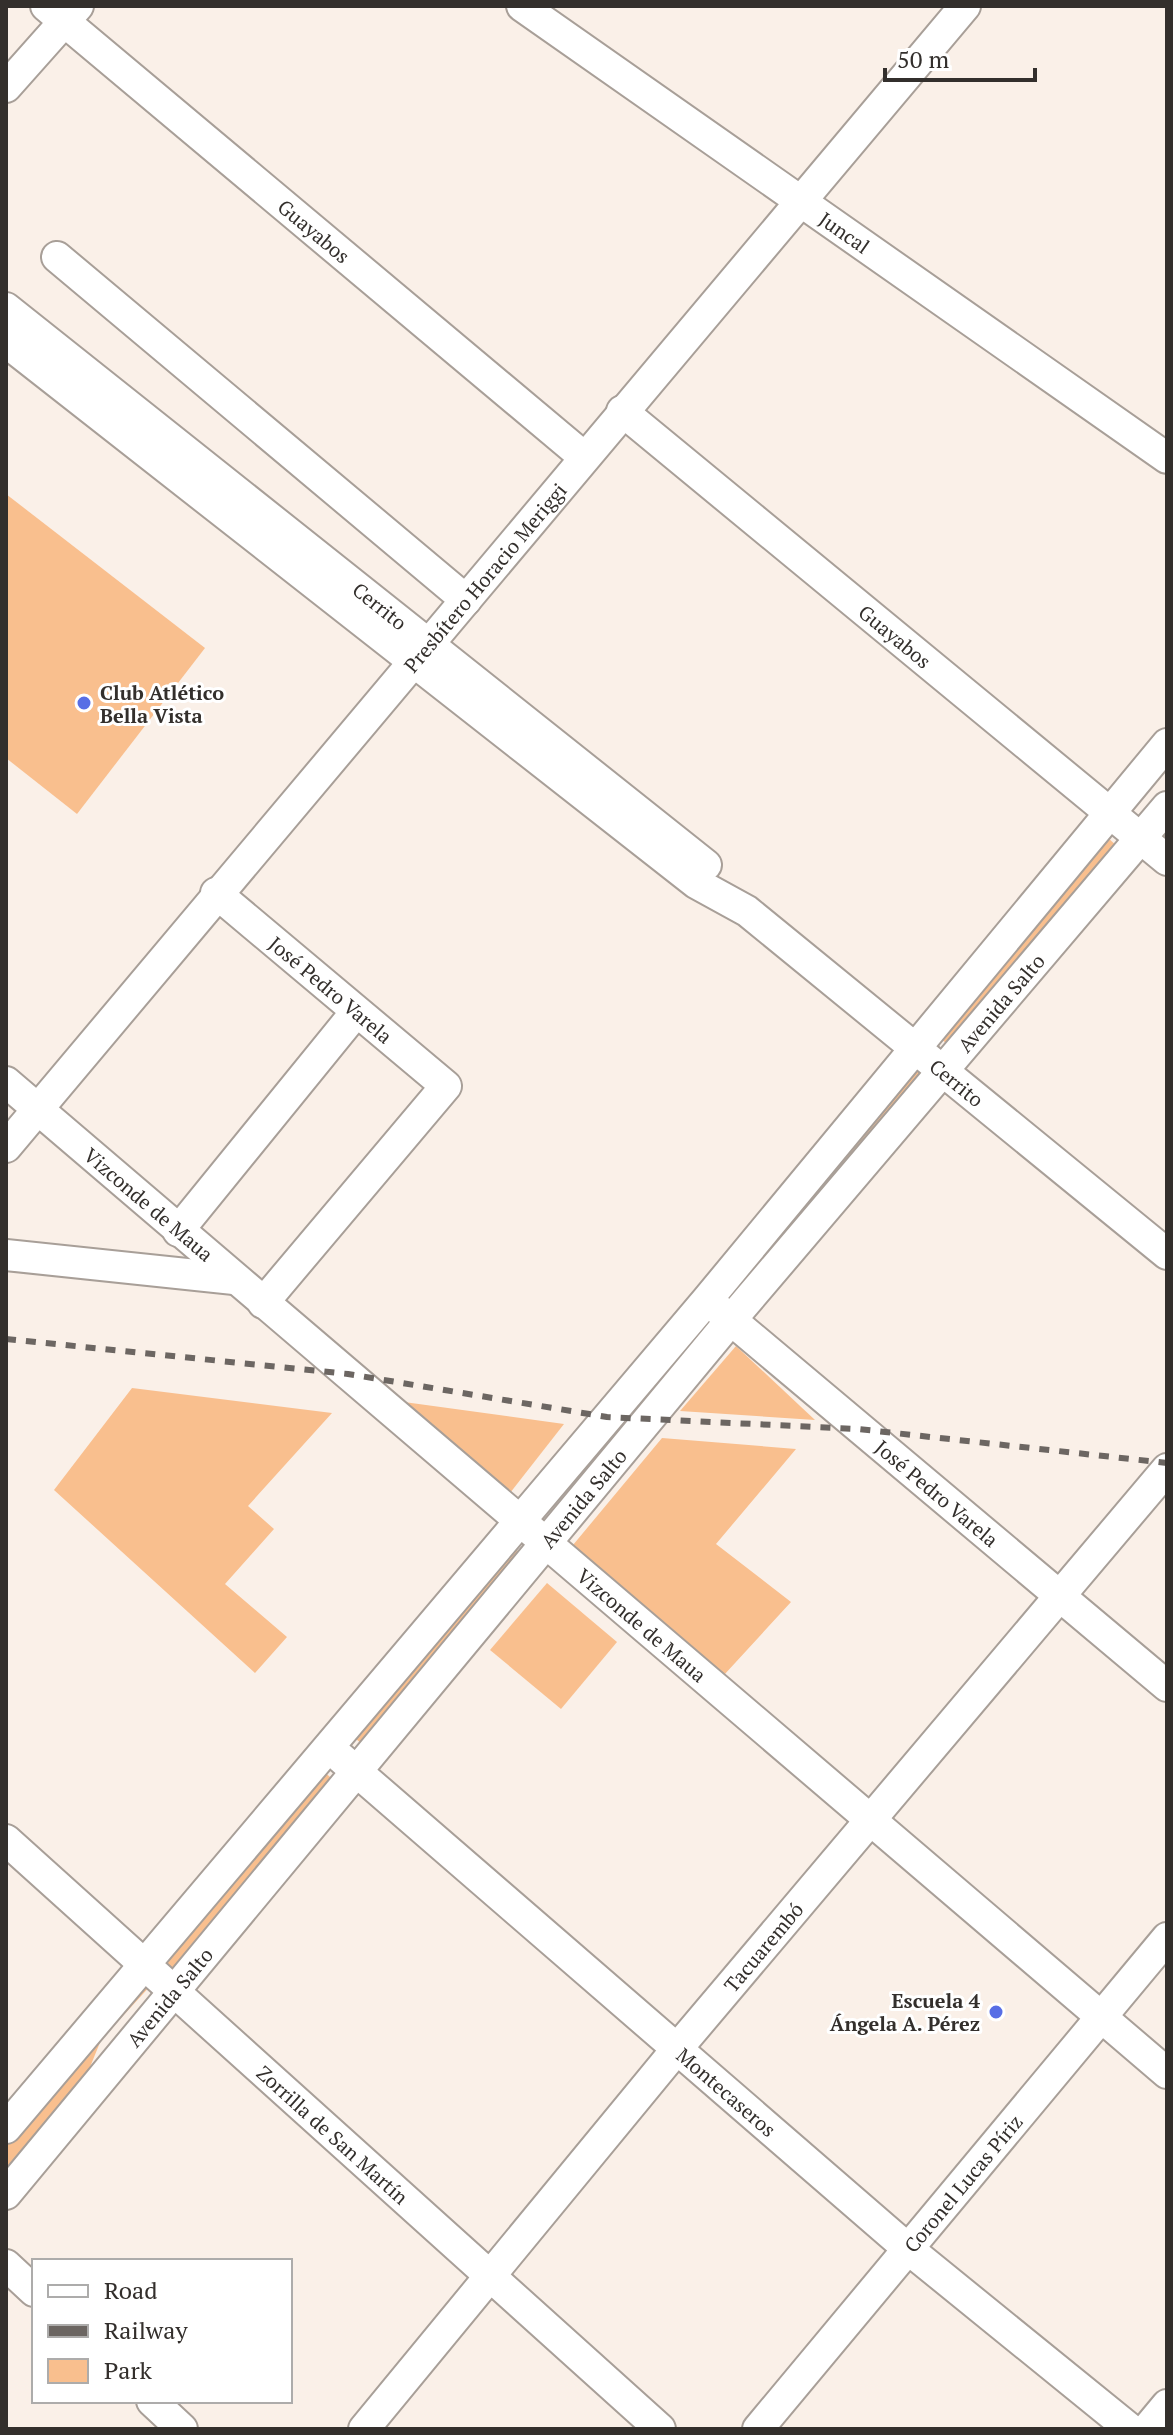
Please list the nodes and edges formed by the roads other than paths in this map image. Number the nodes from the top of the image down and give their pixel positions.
1 (522, 6) edge
2 (965, 6) edge
3 (63, 11) edge
4 (6, 87) edge
5 (801, 199) junction
6 (57, 257) dead end
7 (6, 308) edge
8 (6, 342) edge
9 (622, 411) junction
10 (584, 457) junction
11 (1167, 458) edge
12 (466, 600) junction
13 (422, 654) junction
14 (1167, 744) edge
15 (1167, 807) edge
16 (1110, 813) junction
17 (1140, 838) junction
18 (1167, 860) edge
19 (216, 893) junction
20 (356, 1012) junction
21 (915, 1045) junction
22 (945, 1070) junction
23 (6, 1082) edge
24 (38, 1110) junction
25 (6, 1147) edge
26 (178, 1231) junction
27 (1167, 1254) edge
28 (6, 1255) edge
29 (234, 1279) junction
30 (707, 1300) junction
31 (263, 1303) junction
32 (730, 1321) junction
33 (1167, 1469) edge
34 (519, 1521) junction
35 (547, 1545) junction
36 (1060, 1597) junction
37 (1167, 1686) edge
38 (327, 1747) junction
39 (358, 1770) junction
40 (871, 1822) junction
41 (6, 1840) edge
42 (1167, 1938) edge
43 (143, 1966) junction
44 (173, 1994) junction
45 (1101, 2017) junction
46 (676, 2050) junction
47 (1167, 2073) edge
48 (6, 2128) edge
49 (6, 2194) edge
50 (907, 2248) junction
51 (6, 2265) edge
52 (489, 2278) junction
53 (32, 2289) edge
54 (154, 2403) edge
55 (1167, 2405) edge
56 (182, 2429) edge
57 (364, 2429) edge
58 (660, 2429) edge
59 (758, 2429) edge
60 (1130, 2429) edge
61 (1147, 2429) edge

1 - 5 street, Juncal
2 - 5 street, Presbítero Horacio Meriggi
3 - 4 street
3 - 10 street, Guayabos
5 - 9 street, Presbítero Horacio Meriggi
5 - 11 street, Juncal
6 - 12 street
7 - 13 street, Cerrito
8 - 13 street, Cerrito
9 - 10 street, Presbítero Horacio Meriggi
9 - 16 street, Guayabos
10 - 12 street, Presbítero Horacio Meriggi
12 - 13 street, Presbítero Horacio Meriggi
13 - 19 street, Presbítero Horacio Meriggi
13 - 21 street, Cerrito
14 - 16 street, Avenida Salto
15 - 17 street, Avenida Salto
16 - 17 street, Guayabos
16 - 21 street, Avenida Salto
17 - 18 street, Guayabos
17 - 22 street, Avenida Salto
19 - 20 street, José Pedro Varela
19 - 24 street, Presbítero Horacio Meriggi
20 - 26 street
20 - 31 street, José Pedro Varela
21 - 22 street, Cerrito
21 - 30 street, Avenida Salto
22 - 27 street, Cerrito
22 - 32 street, Avenida Salto
23 - 24 street, Vizconde de Maua
24 - 25 street, Presbítero Horacio Meriggi
24 - 26 street, Vizconde de Maua
26 - 29 street, Vizconde de Maua
28 - 29 street
29 - 31 street, Vizconde de Maua
30 - 32 street, José Pedro Varela
30 - 34 street, Avenida Salto
31 - 34 street, Vizconde de Maua
32 - 35 street, Avenida Salto
32 - 36 street, José Pedro Varela
33 - 36 street, Tacuarembó
34 - 35 street, Vizconde de Maua
34 - 38 street, Avenida Salto
35 - 39 street, Avenida Salto
35 - 40 street, Vizconde de Maua
36 - 37 street, José Pedro Varela
36 - 40 street, Tacuarembó
38 - 39 street, Montecaseros
38 - 43 street, Avenida Salto
39 - 44 street, Avenida Salto
39 - 46 street, Montecaseros
40 - 45 street, Vizconde de Maua
40 - 46 street, Tacuarembó
41 - 43 street, Zorrilla de San Martín
42 - 45 street, Coronel Lucas Píriz
43 - 44 street, Zorrilla de San Martín
43 - 48 street, Avenida Salto
44 - 49 street, Avenida Salto
44 - 52 street, Zorrilla de San Martín
45 - 47 street, Vizconde de Maua
45 - 50 street, Coronel Lucas Píriz
46 - 50 street, Montecaseros
46 - 52 street, Tacuarembó
50 - 59 street, Coronel Lucas Píriz
50 - 60 street, Montecaseros
51 - 53 street
52 - 57 street, Tacuarembó
52 - 58 street, Zorrilla de San Martín
54 - 56 street
55 - 61 street

